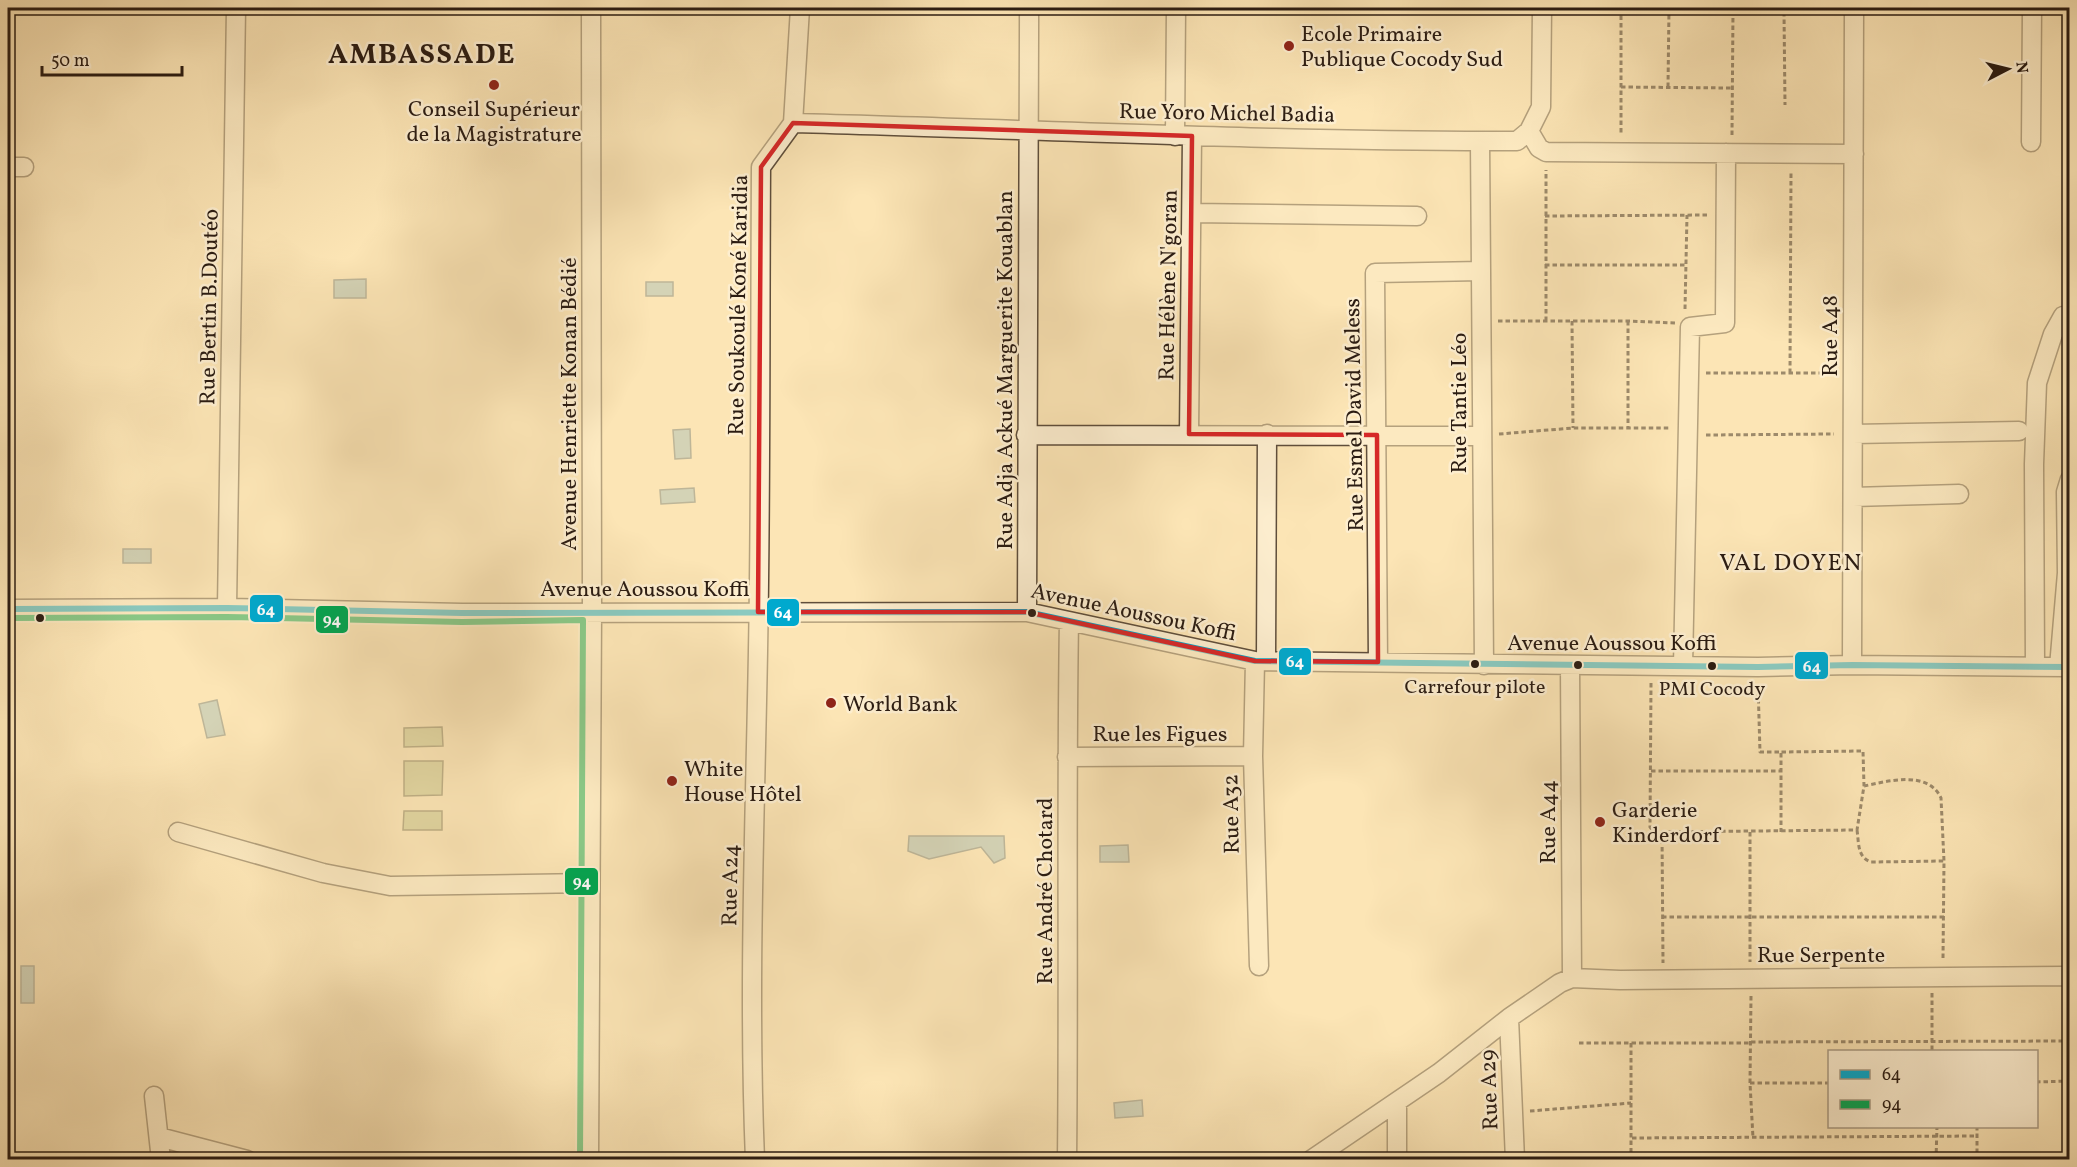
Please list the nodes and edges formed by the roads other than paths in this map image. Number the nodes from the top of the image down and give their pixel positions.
1 (237, 8) edge
2 (591, 8) edge
3 (800, 8) edge
4 (1029, 8) edge
5 (1176, 8) edge
6 (1542, 8) edge
7 (2032, 8) edge
8 (1854, 10) edge
9 (793, 123) junction
10 (1030, 129) junction
11 (1529, 131) junction
12 (1184, 136) junction
13 (1480, 141) junction
14 (2031, 142) dead end
15 (1729, 153) junction
16 (1854, 154) junction
17 (1192, 213) junction
18 (1417, 216) dead end
19 (1481, 271) junction
20 (2063, 316) dead end
21 (2019, 431) dead end
22 (1189, 434) junction
23 (1267, 434) junction
24 (1853, 434) junction
25 (1026, 435) junction
26 (1377, 435) junction
27 (1481, 436) junction
28 (2070, 479) edge
29 (1959, 494) dead end
30 (1853, 496) junction
31 (227, 608) junction
32 (8, 609) edge
33 (592, 611) junction
34 (759, 612) junction
35 (1027, 612) junction
36 (1069, 621) junction
37 (1261, 661) junction
38 (1378, 662) junction
39 (1484, 665) junction
40 (1570, 665) junction
41 (1852, 665) junction
42 (1683, 666) junction
43 (2035, 667) junction
44 (2064, 667) edge
45 (1253, 756) junction
46 (1067, 757) junction
47 (178, 832) dead end
48 (590, 883) junction
49 (1259, 966) dead end
50 (1572, 978) junction
51 (2070, 978) edge
52 (1509, 1018) junction
53 (154, 1096) dead end
54 (1397, 1102) junction
55 (159, 1137) junction
56 (161, 1160) edge
57 (247, 1160) edge
58 (589, 1160) edge
59 (755, 1160) edge
60 (1067, 1160) edge
61 (1311, 1160) edge
62 (1397, 1160) edge
63 (1515, 1160) edge

1 - 31 street, Rue Bertin B.Doutéo
2 - 33 street, Avenue Henriette Konan Bédié
3 - 9 street
4 - 10 street, Rue Adja Ackué Marguerite Kouablan
5 - 12 street, Rue Hélène N'goran
6 - 11 street
7 - 14 street
8 - 16 street, Rue A48
9 - 10 street, Rue Yoro Michel Badia
9 - 34 street, Rue Soukoulé Koné Karidia
10 - 12 street, Rue Yoro Michel Badia
10 - 25 street, Rue Adja Ackué Marguerite Kouablan
11 - 13 street, Rue Yoro Michel Badia
11 - 15 street
12 - 13 street, Rue Yoro Michel Badia
12 - 17 street, Rue Hélène N'goran
13 - 19 street, Rue Tantie Léo
15 - 16 street
15 - 42 street
16 - 24 street, Rue A48
17 - 18 street
17 - 22 street, Rue Hélène N'goran
19 - 26 street, Rue Esmel David Meless
19 - 27 street, Rue Tantie Léo
20 - 43 street
21 - 24 street
22 - 23 street
22 - 25 street
23 - 26 street
23 - 37 street, Rue A32
24 - 30 street, Rue A48
25 - 35 street, Rue Adja Ackué Marguerite Kouablan
26 - 27 street
26 - 38 street, Rue Esmel David Meless
27 - 39 street, Rue Tantie Léo
28 - 44 street
29 - 30 street
30 - 41 street, Rue A48
31 - 32 street, Avenue Aoussou Koffi
31 - 33 street, Avenue Aoussou Koffi
33 - 34 street, Avenue Aoussou Koffi
33 - 48 street, Avenue Henriette Konan Bédié
34 - 35 street, Avenue Aoussou Koffi
34 - 59 street, Rue A24
35 - 36 street, Avenue Aoussou Koffi
36 - 37 street, Avenue Aoussou Koffi
36 - 46 street, Rue André Chotard
37 - 38 street, Avenue Aoussou Koffi
37 - 45 street, Rue A32
38 - 39 street, Avenue Aoussou Koffi
39 - 40 street, Avenue Aoussou Koffi
40 - 42 street, Avenue Aoussou Koffi
40 - 50 street, Rue A44
41 - 42 street, Avenue Aoussou Koffi
41 - 43 street, Avenue Aoussou Koffi
43 - 44 street, Avenue Aoussou Koffi
45 - 46 street, Rue les Figues
45 - 49 street, Rue A32
46 - 60 street, Rue André Chotard
47 - 48 street
48 - 58 street, Avenue Henriette Konan Bédié
50 - 51 street, Rue Serpente
50 - 52 street
52 - 54 street
52 - 63 street, Rue A29
53 - 55 street
54 - 61 street
54 - 62 street
55 - 56 street
55 - 57 street

